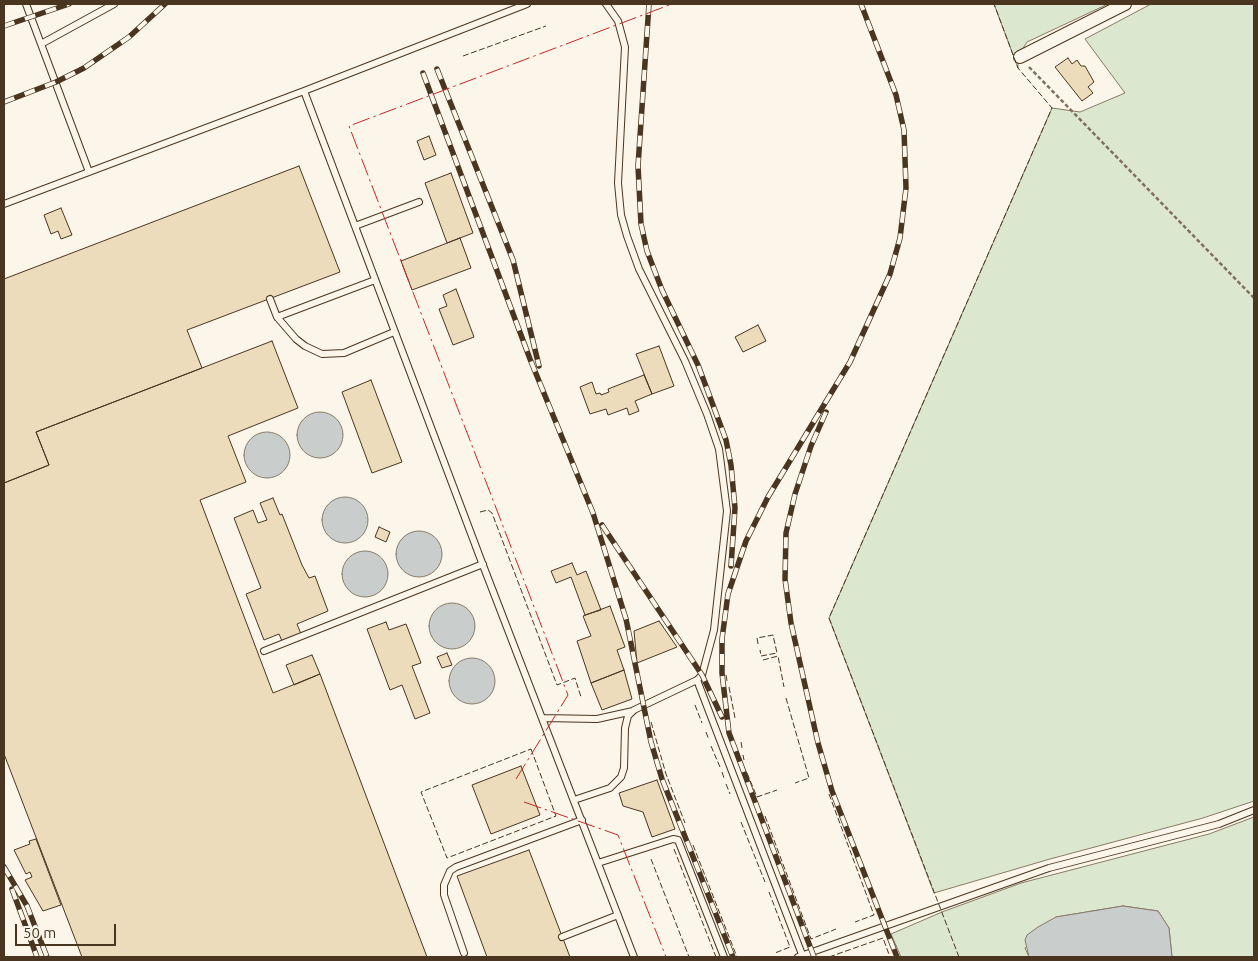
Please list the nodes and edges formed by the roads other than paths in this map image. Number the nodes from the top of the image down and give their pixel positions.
1 (26, 4) edge
2 (114, 4) edge
3 (526, 4) edge
4 (606, 4) edge
5 (1125, 4) edge
6 (41, 44) junction
7 (1020, 57) road end
8 (304, 91) junction
9 (89, 172) junction
10 (419, 202) dead end
11 (4, 204) edge
12 (355, 226) junction
13 (375, 280) junction
14 (270, 299) dead end
15 (277, 317) junction
16 (394, 332) junction
17 (483, 564) junction
18 (264, 651) dead end
19 (696, 680) junction
20 (634, 710) junction
21 (542, 718) junction
22 (574, 800) junction
23 (1254, 810) edge
24 (582, 820) junction
25 (598, 863) junction
26 (618, 915) junction
27 (562, 936) dead end
28 (464, 953) dead end
29 (634, 957) edge
30 (724, 957) edge
31 (801, 957) edge

1 - 6 lane
2 - 6 lane
3 - 8 lane
4 - 19 lane
5 - 7 street
6 - 9 lane
8 - 9 lane
8 - 12 lane
9 - 11 lane
10 - 12 lane
12 - 13 lane
13 - 15 lane
13 - 16 lane
14 - 15 lane
15 - 16 lane
16 - 17 lane
17 - 18 lane
17 - 21 lane
19 - 20 lane
19 - 31 lane
20 - 21 lane
20 - 22 lane
21 - 22 lane
22 - 24 lane
23 - 31 lane
24 - 25 lane
24 - 28 lane
25 - 26 lane
25 - 30 lane
26 - 27 lane
26 - 29 lane

